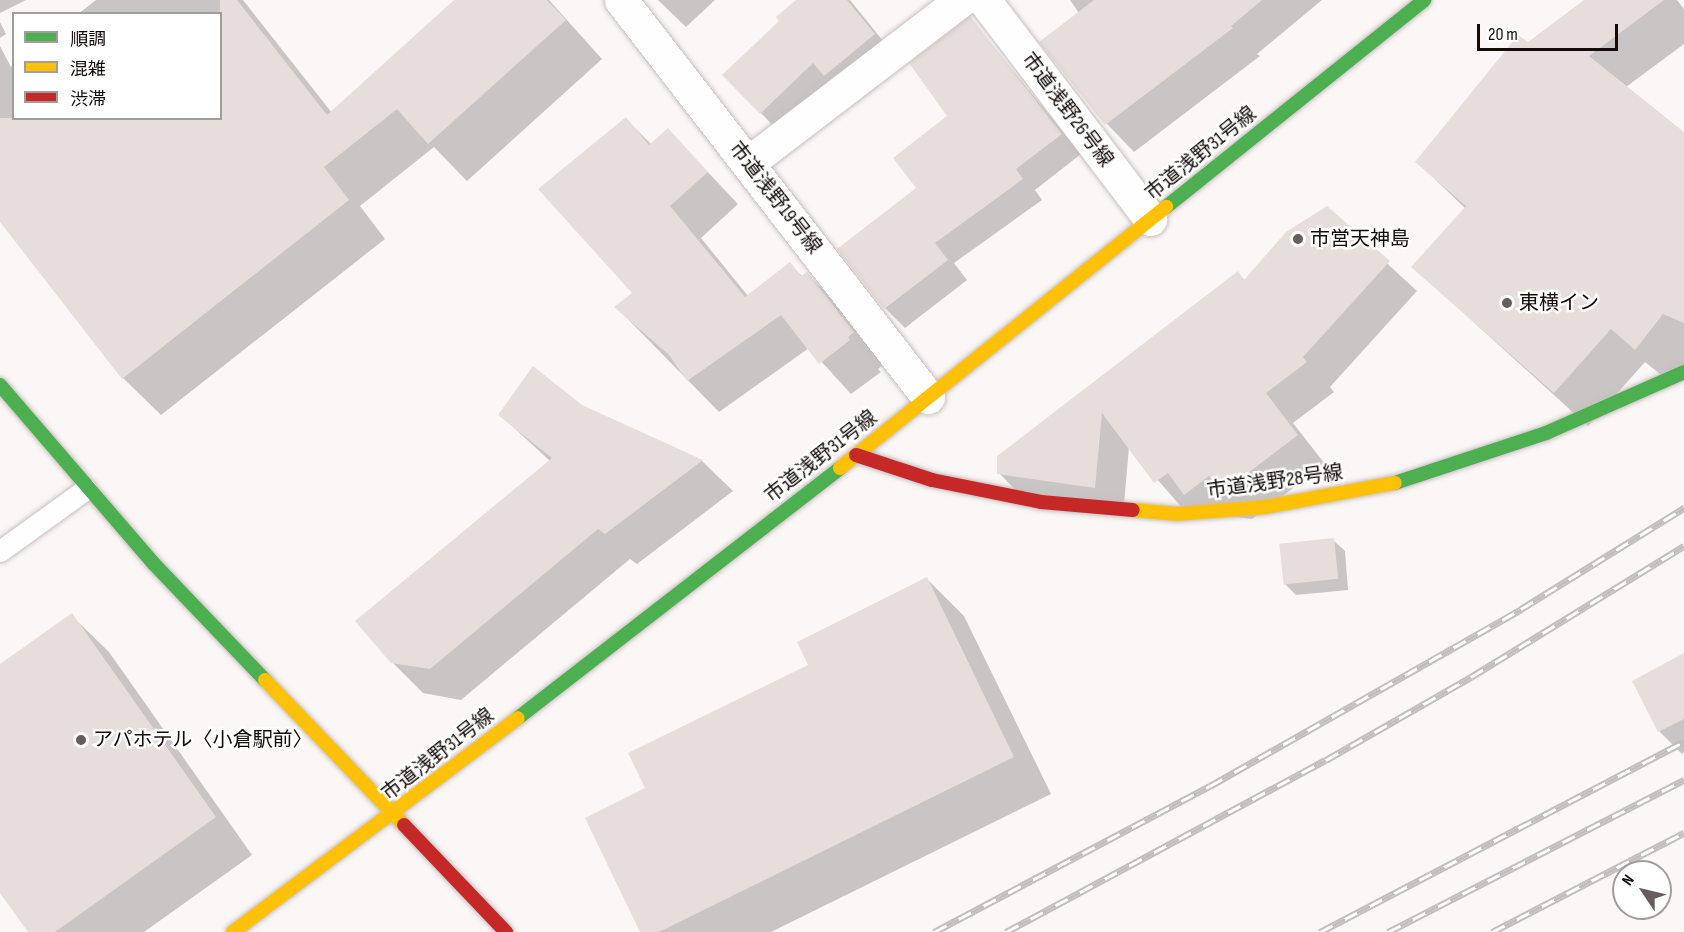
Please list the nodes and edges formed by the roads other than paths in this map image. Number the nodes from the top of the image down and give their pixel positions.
1 (621, 0) edge
2 (961, 0) edge
3 (984, 0) edge
4 (1424, 0) edge
5 (748, 163) junction
6 (1150, 219) junction
7 (1684, 372) edge
8 (0, 385) edge
9 (0, 393) edge
10 (928, 397) junction
11 (21, 412) junction
12 (856, 455) junction
13 (86, 489) junction
14 (0, 552) edge
15 (393, 815) junction
16 (233, 932) edge
17 (506, 932) edge

1 - 5 street, 市道浅野19号線
2 - 5 street
3 - 6 street, 市道浅野26号線
4 - 6 street, 市道浅野31号線
5 - 10 street, 市道浅野19号線
6 - 10 street, 市道浅野31号線
7 - 12 street, 市道浅野28号線
8 - 11 street
9 - 11 street
10 - 12 street, 市道浅野31号線
11 - 13 street
12 - 15 street, 市道浅野31号線
13 - 14 lane
13 - 15 street
15 - 16 street, 市道浅野31号線
15 - 17 street

